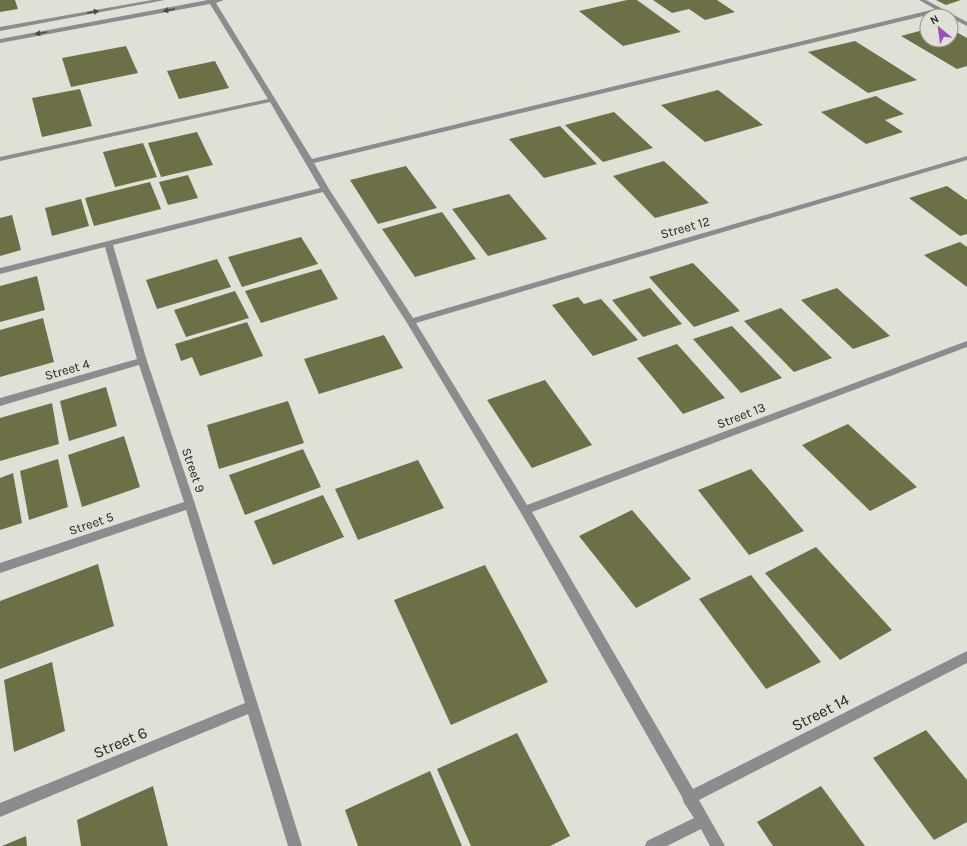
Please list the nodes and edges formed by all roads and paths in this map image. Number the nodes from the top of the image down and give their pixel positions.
1 (162, 0) edge
2 (922, 0) edge
3 (215, 1) edge
4 (936, 8) edge
5 (919, 15) edge
6 (0, 29) edge
7 (0, 41) edge
8 (272, 100) junction
9 (967, 158) edge
10 (0, 159) edge
11 (310, 162) junction
12 (325, 189) junction
13 (108, 243) junction
14 (0, 271) edge
15 (411, 322) junction
16 (967, 344) edge
17 (142, 361) junction
18 (0, 402) edge
19 (190, 504) junction
20 (525, 510) junction
21 (0, 568) edge
22 (967, 657) edge
23 (253, 706) junction
24 (689, 798) junction
25 (0, 810) edge
26 (702, 821) junction
27 (295, 846) edge
28 (652, 846) edge
29 (718, 846) edge

6 -> 1 street
2 - 4 street
3 -> 7 street
3 - 8 street
5 - 11 street
8 - 10 street
8 - 11 street
9 - 15 street, Street 12
11 - 12 street
12 - 13 street
12 - 15 street
13 - 14 street
13 - 17 street, Street 9
15 - 20 street
16 - 20 street, Street 13
17 - 18 street, Street 4
17 - 19 street, Street 9
19 - 21 street, Street 5
19 - 23 street, Street 9
20 - 24 street
22 - 24 street, Street 14
23 - 25 street, Street 6
23 - 27 street, Street 9
24 - 26 street
26 - 28 street
26 - 29 street

